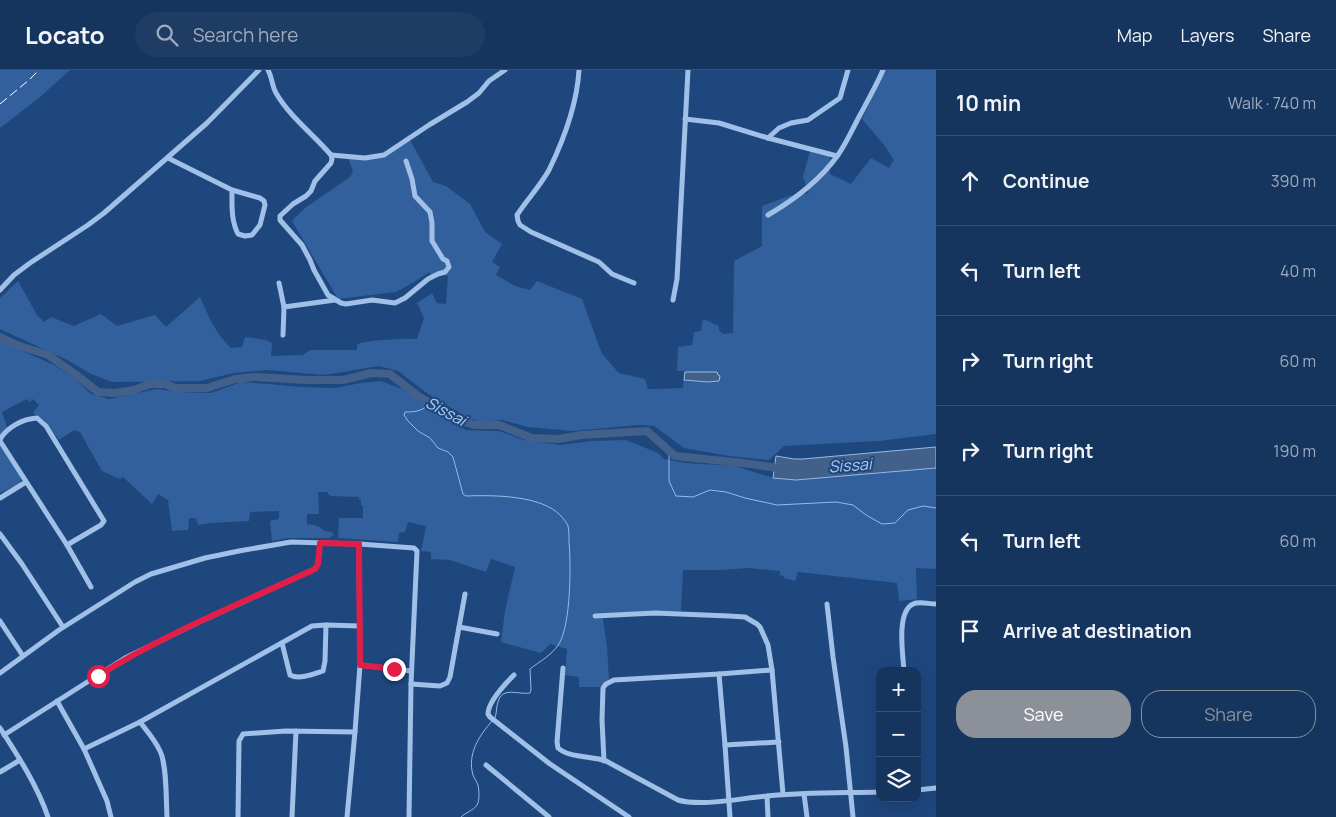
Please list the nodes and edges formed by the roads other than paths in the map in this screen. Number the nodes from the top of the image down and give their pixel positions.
1 (259, 70) edge
2 (268, 70) edge
3 (505, 70) edge
4 (579, 70) edge
5 (688, 70) edge
6 (848, 70) edge
7 (883, 70) edge
8 (685, 119) junction
9 (768, 138) junction
10 (332, 155) junction
11 (837, 156) junction
12 (168, 158) junction
13 (406, 161) dead end
14 (232, 190) junction
15 (768, 215) dead end
16 (634, 283) dead end
17 (279, 284) dead end
18 (0, 290) edge
19 (335, 300) junction
20 (673, 300) dead end
21 (284, 307) junction
22 (283, 335) dead end
23 (0, 440) edge
24 (26, 482) junction
25 (0, 498) edge
26 (0, 534) edge
27 (320, 543) junction
28 (359, 544) junction
29 (66, 545) junction
30 (91, 587) dead end
31 (465, 594) dead end
32 (827, 604) dead end
33 (936, 604) edge
34 (595, 616) dead end
35 (0, 621) edge
36 (326, 625) junction
37 (360, 626) junction
38 (63, 627) junction
39 (460, 627) junction
40 (497, 634) dead end
41 (282, 643) junction
42 (23, 656) junction
43 (360, 665) junction
44 (904, 667) edge
45 (563, 668) dead end
46 (772, 670) junction
47 (411, 671) junction
48 (0, 673) edge
49 (514, 674) dead end
50 (719, 674) junction
51 (411, 684) junction
52 (57, 701) junction
53 (140, 722) junction
54 (0, 728) edge
55 (296, 731) junction
56 (355, 732) junction
57 (4, 735) junction
58 (779, 742) junction
59 (725, 745) junction
60 (84, 749) junction
61 (20, 760) junction
62 (604, 760) junction
63 (486, 765) dead end
64 (0, 772) edge
65 (936, 788) edge
66 (921, 790) edge
67 (876, 792) edge
68 (850, 793) junction
69 (783, 794) junction
70 (804, 794) junction
71 (767, 796) junction
72 (728, 800) junction
73 (48, 817) edge
74 (111, 817) edge
75 (167, 817) edge
76 (238, 817) edge
77 (292, 817) edge
78 (347, 817) edge
79 (409, 817) edge
80 (550, 817) edge
81 (629, 817) edge
82 (730, 817) edge
83 (768, 817) edge
84 (807, 817) edge
85 (853, 817) edge

1 - 12 street
2 - 10 street
3 - 10 street
4 - 16 street
5 - 8 street
6 - 9 street
7 - 11 street
8 - 9 street
8 - 20 street
9 - 11 street
10 - 19 street
11 - 15 street
12 - 14 street
12 - 18 street
13 - 19 street
14 - 14 street
17 - 21 street
19 - 21 street
21 - 22 street
23 - 24 street
23 - 29 street
24 - 25 street
24 - 29 street
26 - 38 street
27 - 28 street
27 - 38 street
27 - 52 street
28 - 37 street
28 - 47 street
29 - 30 street
31 - 39 street
32 - 68 street
33 - 44 street
34 - 46 street
35 - 42 street
36 - 37 street
36 - 41 street
36 - 41 street
37 - 43 street
38 - 42 street
39 - 40 street
39 - 51 street
41 - 53 street
42 - 48 street
43 - 47 street
43 - 56 street
45 - 62 street
46 - 50 street
46 - 58 street
47 - 51 street
49 - 81 street
50 - 59 street
50 - 62 street
51 - 79 street
52 - 57 street
52 - 60 street
53 - 60 street
53 - 75 street
54 - 57 street
55 - 56 street
55 - 76 street
55 - 77 street
56 - 78 street
57 - 61 street
58 - 59 street
58 - 69 street
59 - 72 street
60 - 74 street
61 - 64 street
61 - 73 street
62 - 72 street
63 - 80 street
65 - 66 street
67 - 68 street
68 - 70 street
68 - 85 street
69 - 70 street
69 - 71 street
70 - 84 street
71 - 72 street
71 - 83 street
72 - 82 street

